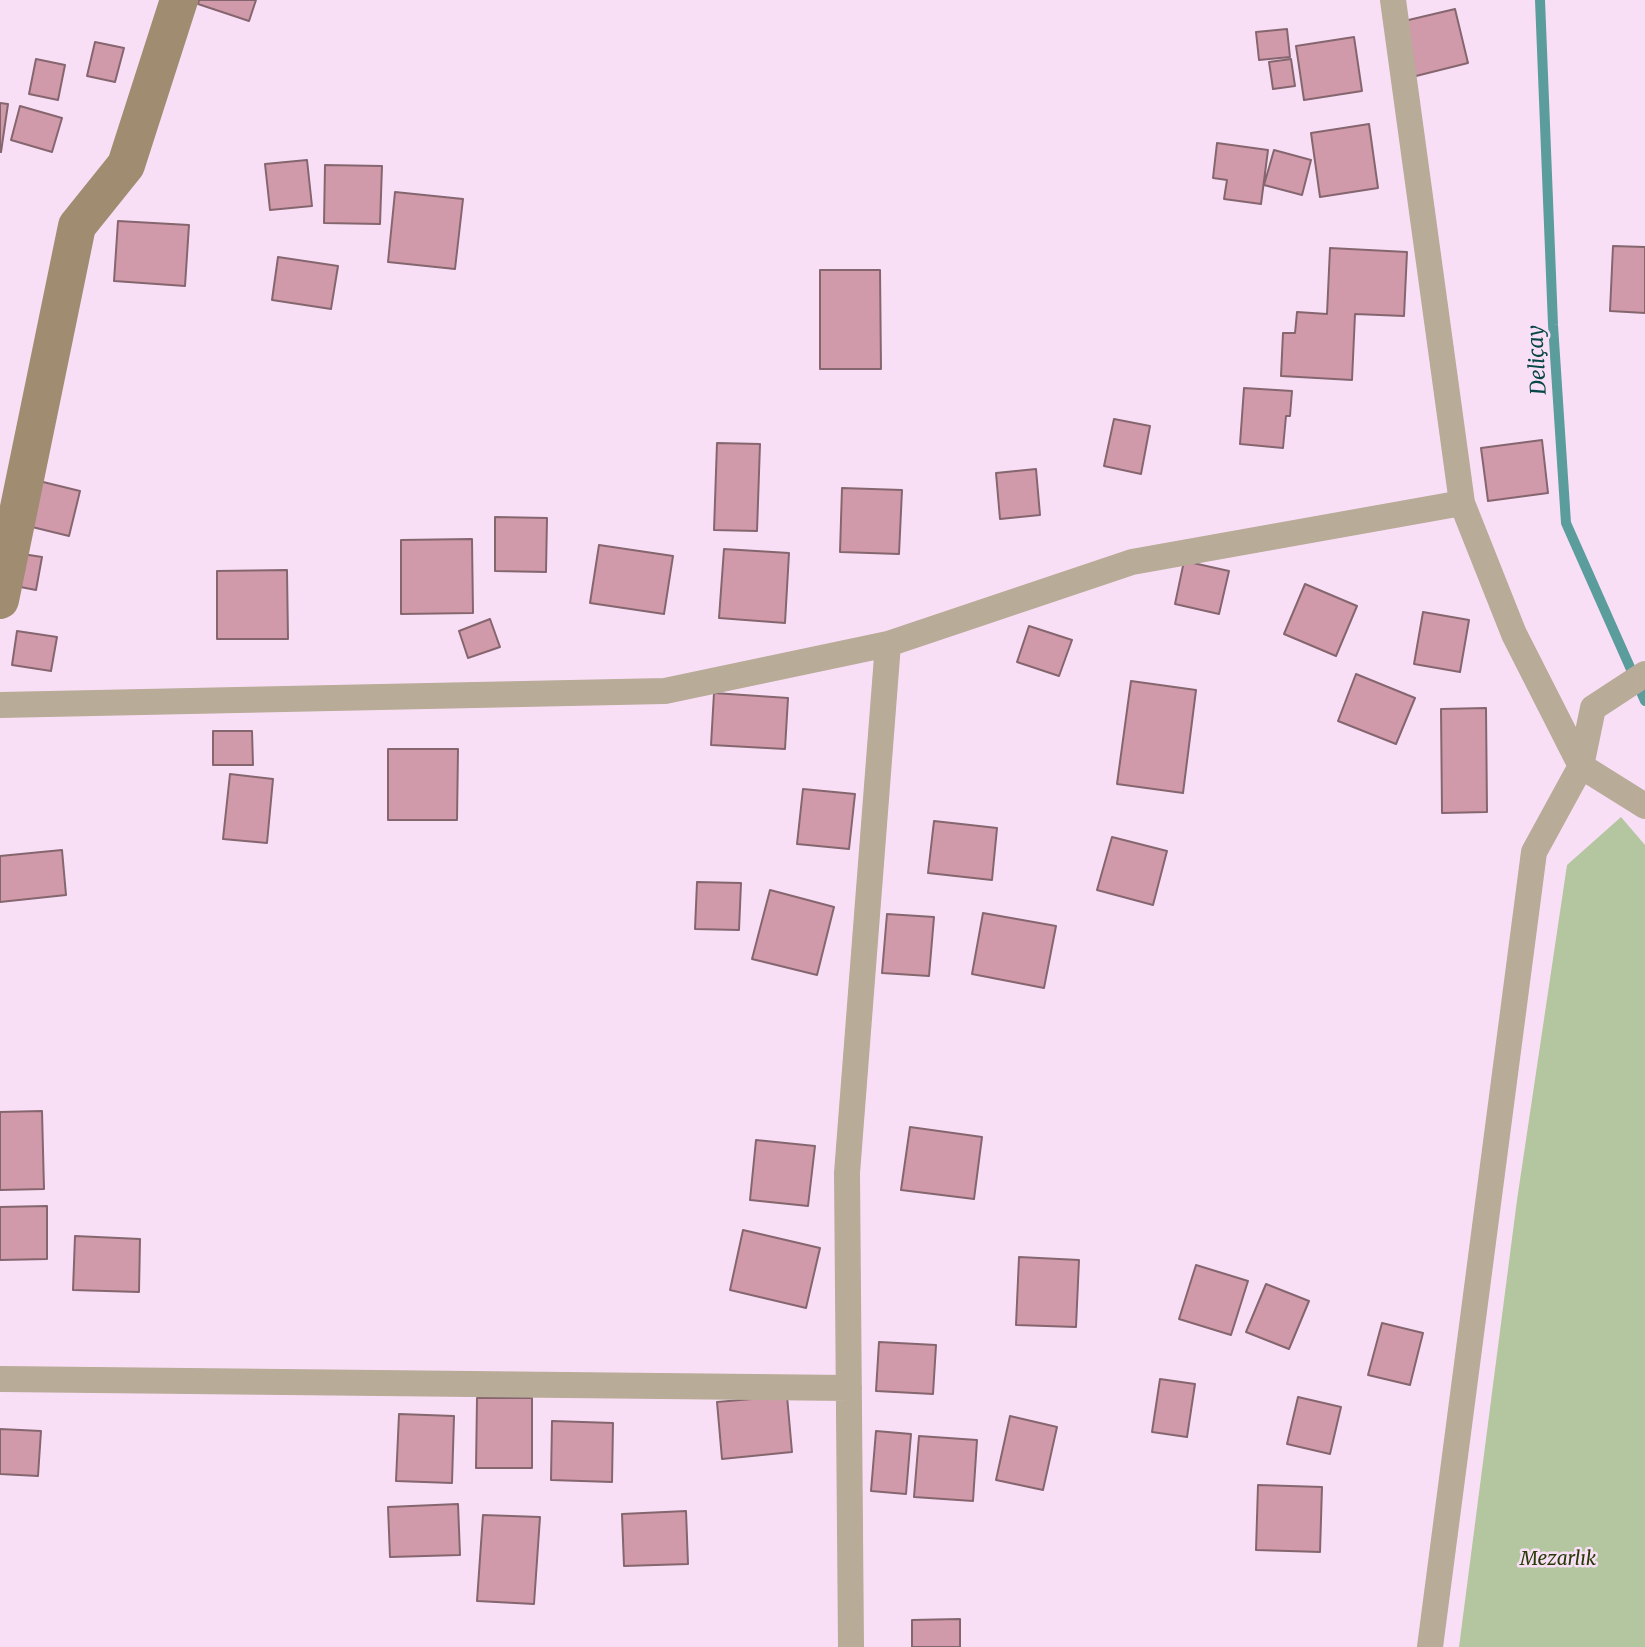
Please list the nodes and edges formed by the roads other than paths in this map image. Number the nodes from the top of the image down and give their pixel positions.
1 (179, 0) edge
2 (1393, 0) edge
3 (1462, 503) junction
4 (0, 600) edge
5 (888, 645) junction
6 (1634, 681) edge
7 (0, 705) edge
8 (1581, 766) junction
9 (1645, 806) edge
10 (0, 1379) edge
11 (849, 1388) junction
12 (851, 1647) edge
13 (1430, 1647) edge

1 - 4 street
2 - 3 street
3 - 5 street
3 - 8 street
5 - 7 street
5 - 11 street
6 - 8 street
8 - 9 street
8 - 13 street
10 - 11 street
11 - 12 street

